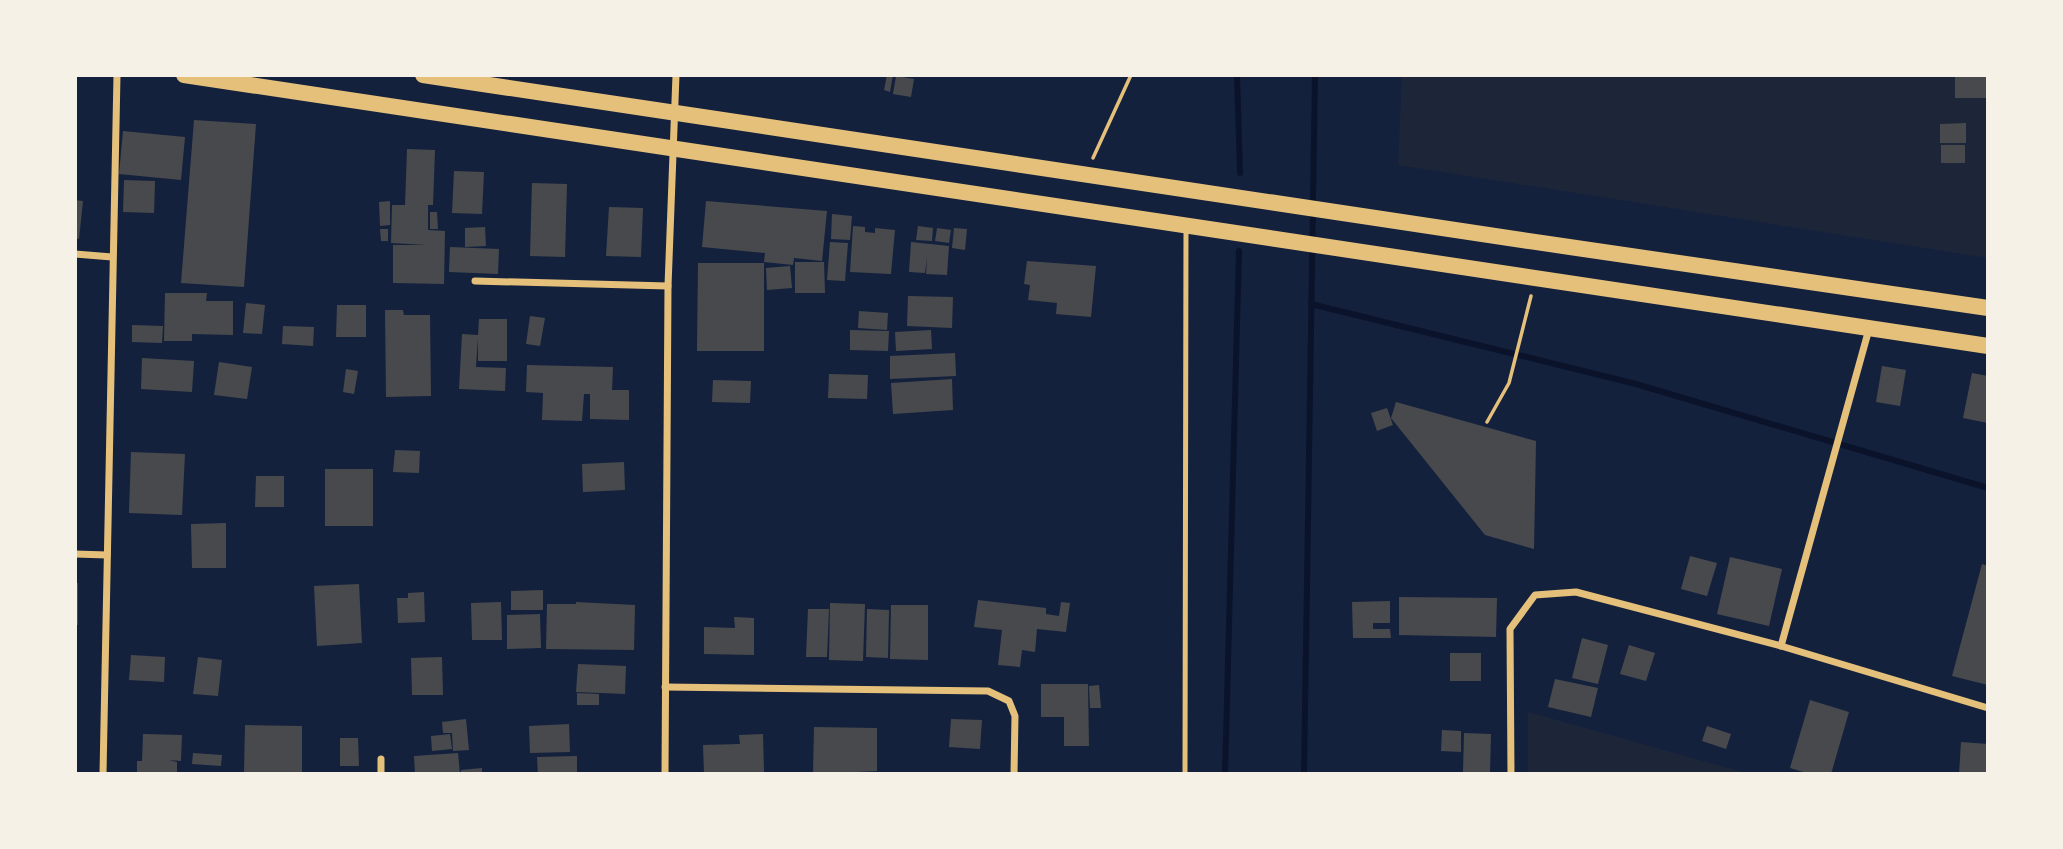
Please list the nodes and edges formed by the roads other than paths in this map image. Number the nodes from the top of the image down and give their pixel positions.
1 (117, 75) edge
2 (184, 75) edge
3 (423, 75) edge
4 (676, 75) edge
5 (675, 113) junction
6 (674, 147) junction
7 (1186, 223) junction
8 (75, 254) edge
9 (112, 257) junction
10 (475, 281) dead end
11 (668, 286) junction
12 (1988, 308) edge
13 (1869, 328) junction
14 (1988, 346) edge
15 (75, 554) edge
16 (107, 555) junction
17 (1781, 646) junction
18 (665, 687) junction
19 (1988, 708) edge
20 (381, 758) dead end
21 (103, 774) edge
22 (381, 774) edge
23 (665, 774) edge
24 (1014, 774) edge
25 (1185, 774) edge
26 (1511, 774) edge

1 - 9 street
2 - 6 main road
3 - 5 main road
4 - 5 street
5 - 6 street
5 - 12 main road
6 - 7 main road
6 - 11 street
7 - 13 main road
7 - 25 lane
8 - 9 street
9 - 16 street
10 - 11 street
11 - 18 street
13 - 14 main road
13 - 17 street
15 - 16 street
16 - 21 street
17 - 19 street
17 - 26 street
18 - 23 street
18 - 24 street
20 - 22 street

